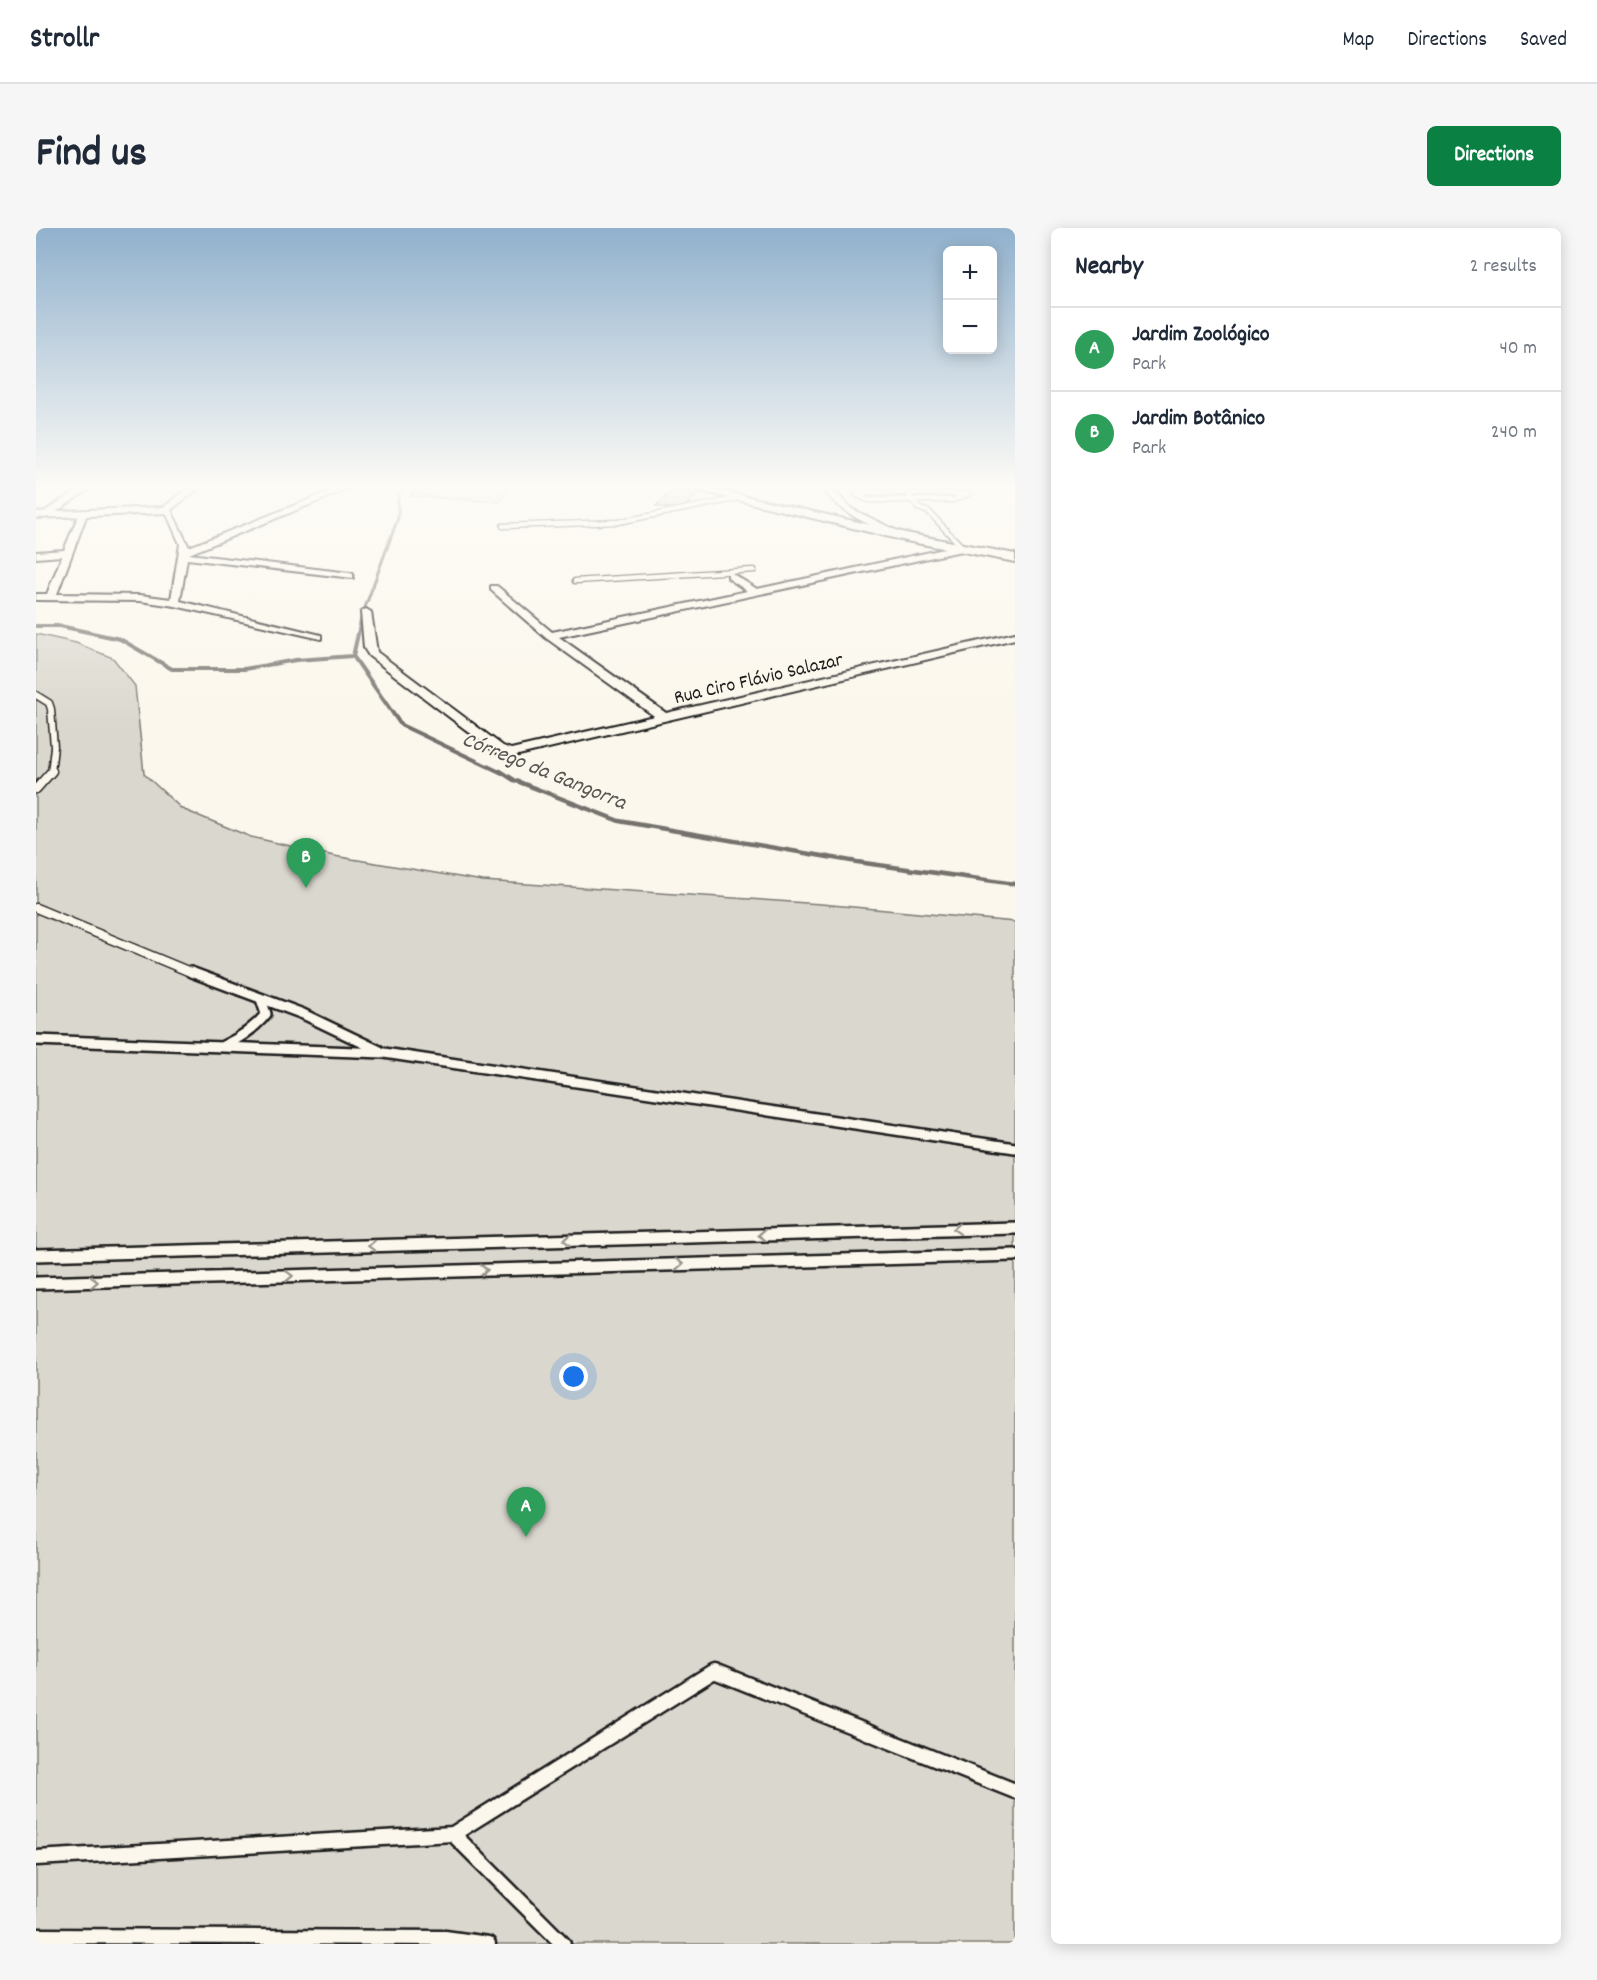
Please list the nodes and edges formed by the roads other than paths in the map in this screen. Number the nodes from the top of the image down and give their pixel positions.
1 (62, 565) edge
2 (180, 565) edge
3 (263, 565) edge
4 (885, 565) edge
5 (754, 570) dead end
6 (728, 574) junction
7 (350, 576) dead end
8 (574, 581) dead end
9 (494, 588) dead end
10 (755, 592) junction
11 (36, 597) edge
12 (51, 597) junction
13 (174, 603) junction
14 (366, 612) dead end
15 (550, 636) junction
16 (1015, 636) edge
17 (317, 637) dead end
18 (36, 695) edge
19 (666, 719) junction
20 (36, 789) edge
21 (36, 908) edge
22 (261, 999) junction
23 (36, 1040) edge
24 (221, 1047) junction
25 (384, 1053) junction
26 (1015, 1149) edge
27 (1015, 1228) edge
28 (36, 1255) edge
29 (1015, 1255) edge
30 (36, 1283) edge
31 (1015, 1791) edge
32 (453, 1834) junction
33 (36, 1858) edge
34 (36, 1936) edge
35 (488, 1944) edge
36 (563, 1944) edge

1 - 12 street
2 - 13 street
3 - 7 street
4 - 10 street
5 - 6 lane
6 - 8 lane
6 - 10 street
9 - 15 street
10 - 15 street
11 - 12 street
12 - 13 street
13 - 17 street
14 - 19 street, Rua Ciro Flávio Salazar
15 - 19 street
16 - 19 street, Rua Ciro Flávio Salazar
18 - 20 lane
21 - 22 lane
22 - 24 lane
22 - 25 lane
23 - 24 lane
24 - 25 lane
25 - 26 lane
27 -> 28 lane
30 -> 29 lane
31 - 32 lane
32 - 33 lane
32 - 36 lane
34 - 35 lane

